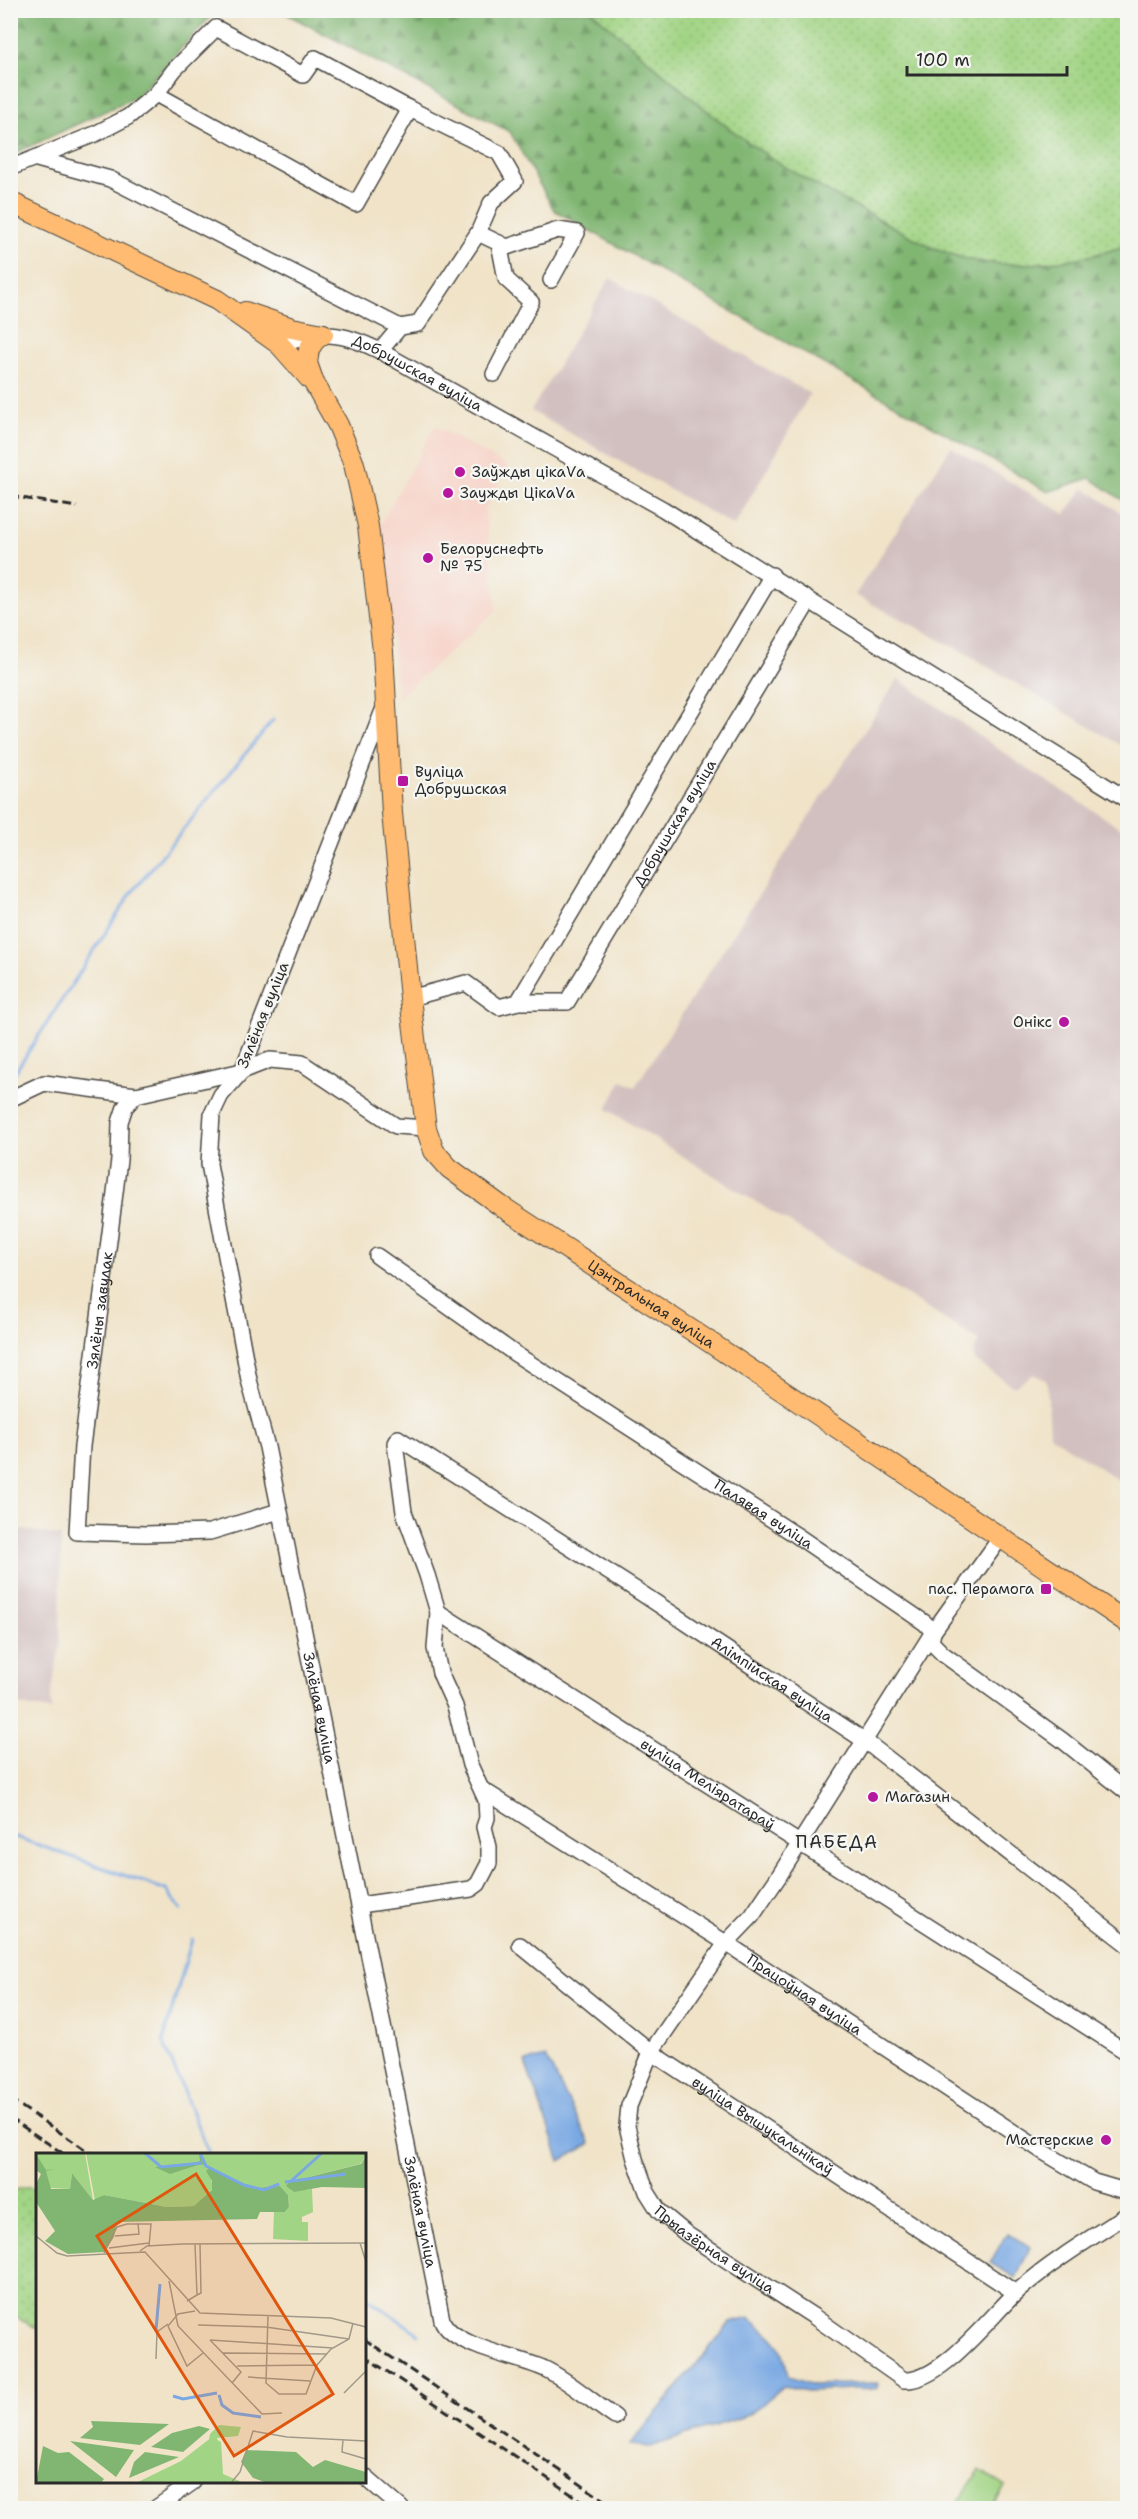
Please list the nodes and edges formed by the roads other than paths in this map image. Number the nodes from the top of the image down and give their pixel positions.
1 (156, 94) junction
2 (410, 109) junction
3 (37, 159) junction
4 (10, 168) edge
5 (10, 202) edge
6 (478, 233) junction
7 (499, 243) junction
8 (551, 280) dead end
9 (217, 300) junction
10 (400, 327) junction
11 (323, 334) junction
12 (279, 344) junction
13 (380, 351) junction
14 (494, 374) dead end
15 (314, 383) junction
16 (771, 575) junction
17 (809, 601) junction
18 (387, 700) junction
19 (1128, 800) edge
20 (410, 998) junction
21 (518, 1002) junction
22 (242, 1071) junction
23 (136, 1095) junction
24 (10, 1099) edge
25 (426, 1128) junction
26 (377, 1256) dead end
27 (279, 1511) junction
28 (1001, 1537) junction
29 (438, 1612) junction
30 (1128, 1623) edge
31 (933, 1632) junction
32 (865, 1741) junction
33 (483, 1790) junction
34 (1128, 1793) edge
35 (801, 1844) junction
36 (360, 1905) junction
37 (726, 1943) junction
38 (520, 1945) dead end
39 (1128, 1945) edge
40 (651, 2052) junction
41 (1128, 2053) edge
42 (1128, 2192) edge
43 (1128, 2214) edge
44 (1016, 2293) junction
45 (615, 2417) dead end
46 (366, 2478) edge
47 (189, 2483) edge
48 (156, 2508) edge
49 (401, 2508) edge

1 - 2 street
1 - 2 street
1 - 3 street
2 - 6 street
3 - 4 street
3 - 10 street
5 - 9 main road
6 - 7 street
6 - 10 street
7 - 8 street
7 - 14 street
9 - 11 main road
9 - 12 main road
10 - 13 street
11 - 12 street, Добрушская вуліца
11 - 13 street, Добрушская вуліца
11 - 15 main road
12 - 15 main road
13 - 16 street, Добрушская вуліца
15 - 18 main road, Цэнтральная вуліца
16 - 17 street, Добрушская вуліца
16 - 21 street
17 - 19 street, Добрушская вуліца
17 - 21 street, Добрушская вуліца
18 - 20 main road, Цэнтральная вуліца
18 - 22 street, Зялёная вуліца
20 - 21 street
20 - 25 main road, Цэнтральная вуліца
22 - 23 street
22 - 25 street
22 - 27 street, Зялёная вуліца
23 - 24 street
23 - 27 street, Зялёны завулак
25 - 28 main road, Цэнтральная вуліца
26 - 31 street, Палявая вуліца
27 - 36 street, Зялёная вуліца
28 - 30 main road, Цэнтральная вуліца
28 - 31 street, Прыазёрная вуліца
29 - 32 street, Алімпійская вуліца
29 - 33 street
29 - 35 street, вуліца Меліяратараў
31 - 32 street, Прыазёрная вуліца
31 - 34 street, Палявая вуліца
32 - 35 street, Прыазёрная вуліца
32 - 39 street, Алімпійская вуліца
33 - 36 street
33 - 37 street, Працоўная вуліца
35 - 37 street, Прыазёрная вуліца
35 - 41 street, вуліца Меліяратараў
36 - 45 street, Зялёная вуліца
37 - 40 street, Прыазёрная вуліца
37 - 42 street, Працоўная вуліца
38 - 40 street, вуліца Вышукальнікаў
40 - 44 street, вуліца Вышукальнікаў
40 - 44 street, Прыазёрная вуліца
43 - 44 street
46 - 49 street
47 - 48 street

